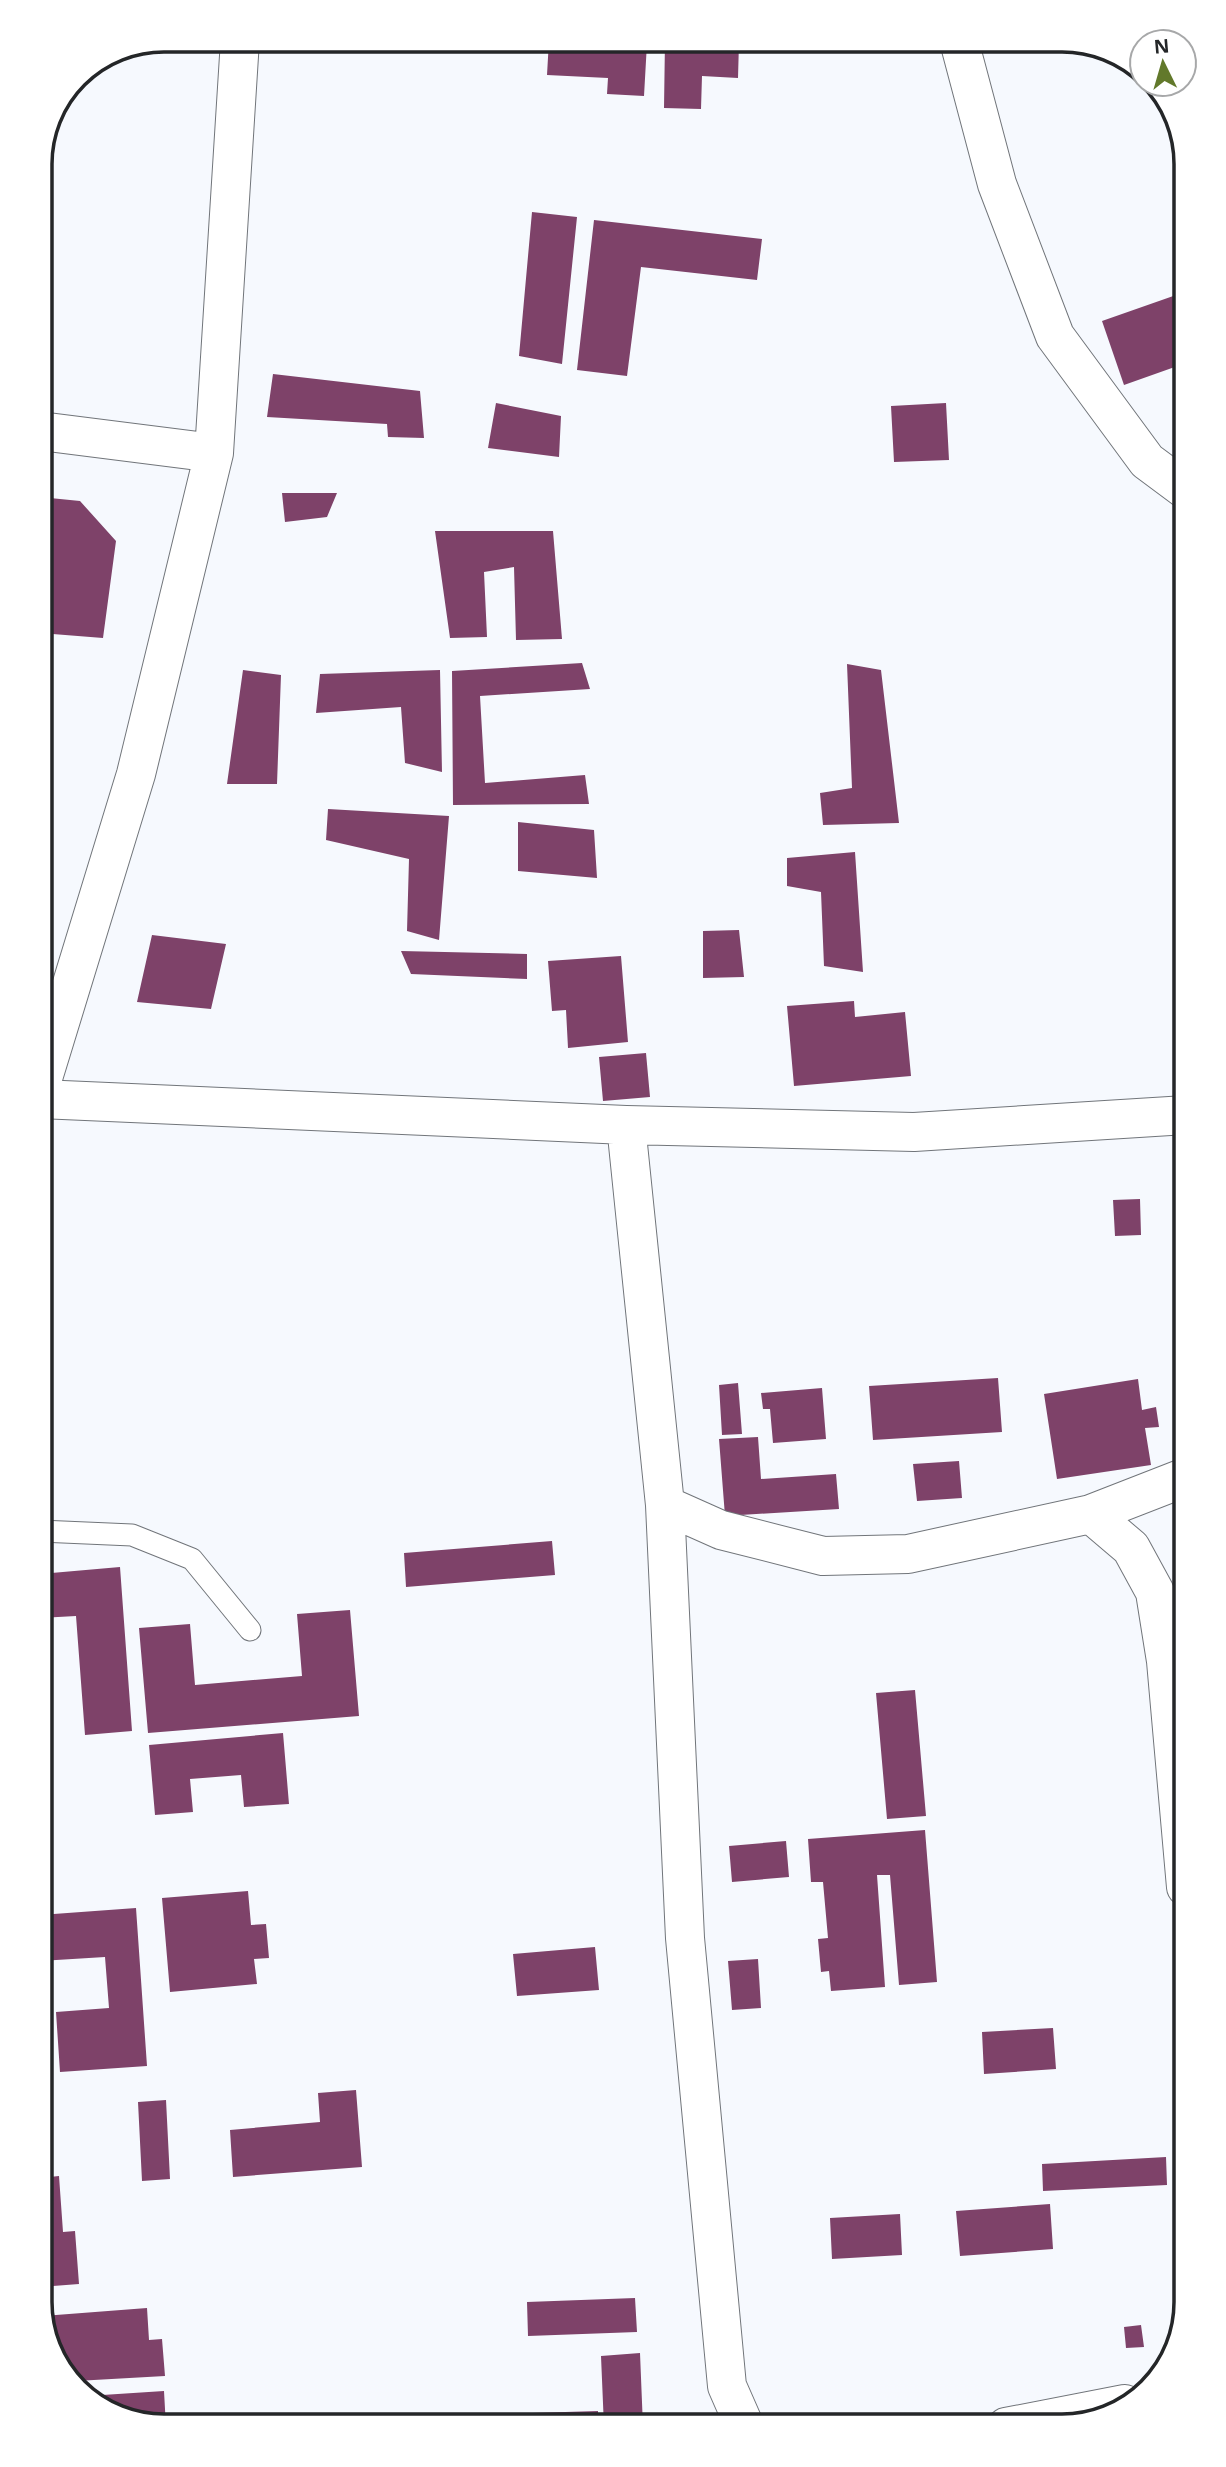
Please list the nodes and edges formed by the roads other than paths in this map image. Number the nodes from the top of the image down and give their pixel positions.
1 (239, 52) edge
2 (962, 53) edge
3 (53, 434) edge
4 (214, 453) junction
5 (1174, 481) edge
6 (53, 1047) edge
7 (53, 1099) edge
8 (1174, 1116) edge
9 (626, 1125) junction
10 (1174, 1482) edge
11 (665, 1505) junction
12 (1091, 1514) junction
13 (52, 1532) edge
14 (250, 1630) dead end
15 (1174, 1751) edge
16 (739, 2414) edge

1 - 4 street
2 - 5 street
3 - 4 street
4 - 6 street
7 - 9 street
8 - 9 street
9 - 11 street
10 - 12 street
11 - 12 street
11 - 16 street
12 - 15 street
13 - 14 lane

